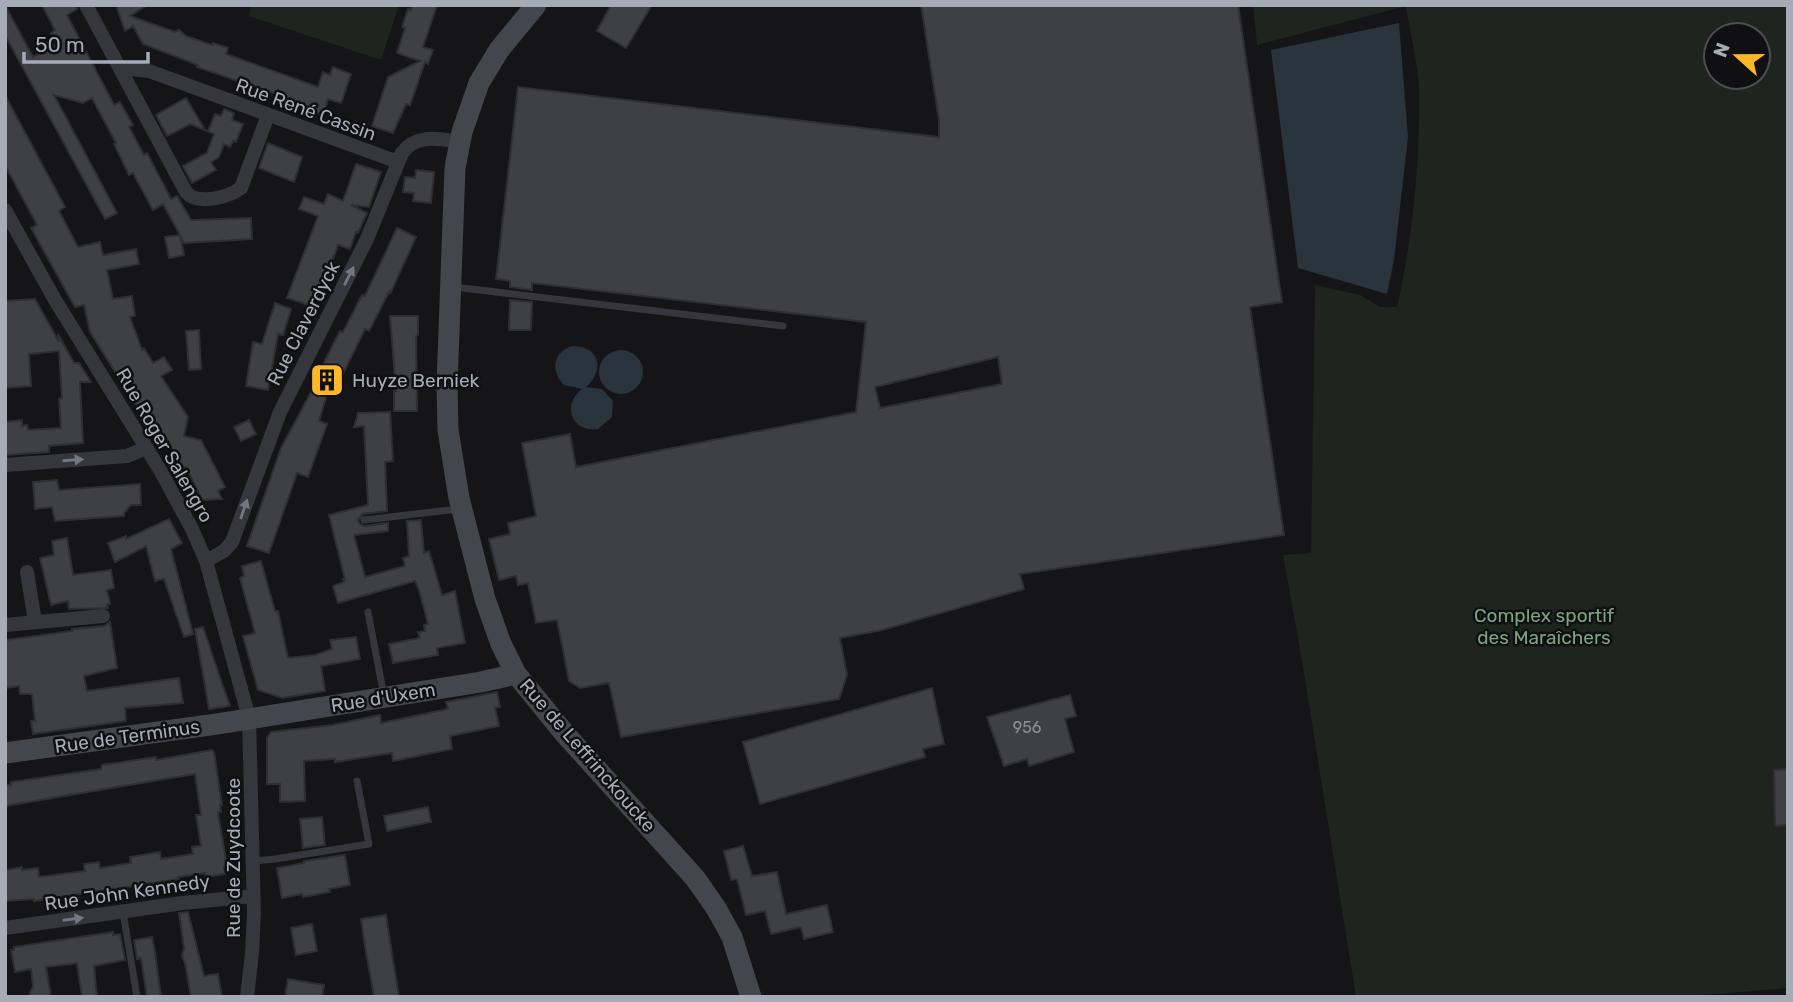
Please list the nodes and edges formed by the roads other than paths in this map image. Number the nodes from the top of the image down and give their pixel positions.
1 (86, 5) edge
2 (532, 9) edge
3 (123, 73) junction
4 (268, 115) junction
5 (460, 142) junction
6 (398, 162) junction
7 (5, 210) edge
8 (9, 227) edge
9 (450, 287) junction
10 (783, 326) dead end
11 (146, 447) junction
12 (5, 465) edge
13 (462, 509) junction
14 (364, 520) dead end
15 (206, 561) junction
16 (27, 572) dead end
17 (368, 612) dead end
18 (103, 616) dead end
19 (36, 622) junction
20 (5, 625) edge
21 (516, 674) junction
22 (384, 697) junction
23 (249, 718) junction
24 (5, 753) edge
25 (356, 781) dead end
26 (253, 861) junction
27 (253, 896) junction
28 (123, 912) junction
29 (5, 928) edge
30 (136, 997) edge
31 (247, 997) edge
32 (751, 997) edge

1 - 3 street
2 - 5 main road, Rue de Leffrinckoucke
3 - 4 street, Rue René Cassin
3 - 4 street
4 - 6 street, Rue René Cassin
5 - 6 street, Rue Claverdyck
5 - 9 main road, Rue de Leffrinckoucke
15 -> 6 street, Rue Claverdyck
7 - 8 street, Rue Roger Salengro
8 - 11 street, Rue Roger Salengro
9 - 10 lane
9 - 13 main road, Rue de Leffrinckoucke
12 -> 11 street
11 - 15 street, Rue Roger Salengro
13 - 14 lane
13 - 21 main road, Rue de Leffrinckoucke
15 - 23 street, Rue Roger Salengro
16 - 19 street
17 - 22 lane
18 - 19 street
19 - 20 street
21 - 22 main road, Rue d'Uxem
21 - 32 main road, Rue de Leffrinckoucke
22 - 23 main road, Rue d'Uxem
23 - 24 main road, Rue de Terminus
23 - 26 street, Rue de Zuydcoote
25 - 26 lane
26 - 27 street, Rue de Zuydcoote
27 - 28 street, Rue John Kennedy
27 - 31 street, Rue de Zuydcoote
29 -> 28 street, Rue John Kennedy
28 - 30 lane

